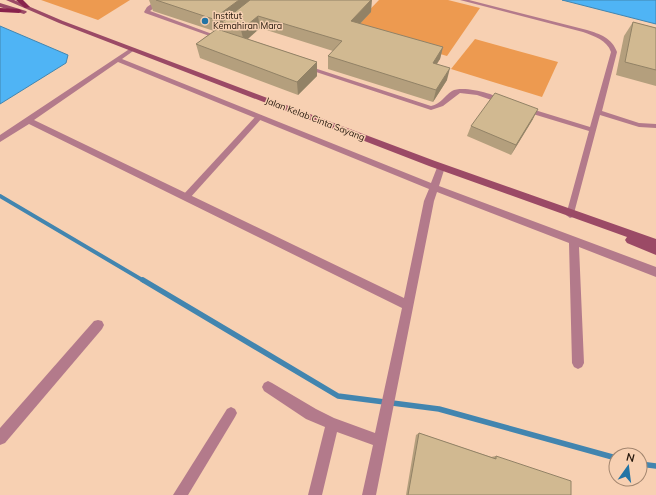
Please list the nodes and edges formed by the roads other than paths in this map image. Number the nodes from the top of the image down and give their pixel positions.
1 (9, 0) edge
2 (19, 0) edge
3 (161, 0) edge
4 (463, 0) edge
5 (0, 5) edge
6 (27, 7) junction
7 (0, 10) edge
8 (20, 11) junction
9 (61, 22) junction
10 (222, 32) edge
11 (216, 37) junction
12 (224, 39) edge
13 (133, 49) junction
14 (118, 60) junction
15 (298, 64) edge
16 (510, 104) edge
17 (518, 106) edge
18 (598, 112) junction
19 (259, 117) junction
20 (28, 120) junction
21 (656, 126) edge
22 (593, 130) junction
23 (0, 139) edge
24 (441, 167) junction
25 (433, 187) junction
26 (186, 197) junction
27 (570, 214) junction
28 (574, 240) junction
29 (656, 243) edge
30 (656, 251) edge
31 (656, 272) edge
32 (408, 306) junction
33 (98, 325) dead end
34 (578, 363) dead end
35 (268, 387) dead end
36 (231, 413) dead end
37 (332, 424) junction
38 (0, 438) edge
39 (380, 441) junction
40 (180, 495) edge
41 (315, 495) edge
42 (369, 495) edge

1 - 6 main road, Jalan Kelab Cinta Sayang
2 - 6 main road
3 - 11 lane
4 - 18 lane
5 - 8 main road, Jalan Kelab Cinta Sayang
6 - 9 main road, Jalan Kelab Cinta Sayang
7 - 8 main road
8 - 9 main road, Jalan Kelab Cinta Sayang
9 - 13 main road, Jalan Kelab Cinta Sayang
10 - 11 lane
11 - 12 lane
13 - 14 street
13 - 24 main road, Jalan Kelab Cinta Sayang
14 - 19 street
14 - 20 street
15 - 16 lane
17 - 22 lane
18 - 21 lane
18 - 22 lane
19 - 25 street
19 - 26 lane
20 - 23 street
20 - 26 street
22 - 27 lane
24 - 25 street
24 - 27 main road, Jalan Kelab Cinta Sayang
25 - 28 street
25 - 32 street
26 - 32 street
27 - 29 main road, Jalan Kelab Cinta Sayang
27 - 30 main road, Jalan Kelab Cinta Sayang
28 - 31 street
28 - 34 street
32 - 39 street
33 - 38 street
35 - 37 street
36 - 40 street
37 - 39 street
37 - 41 street
39 - 42 street

